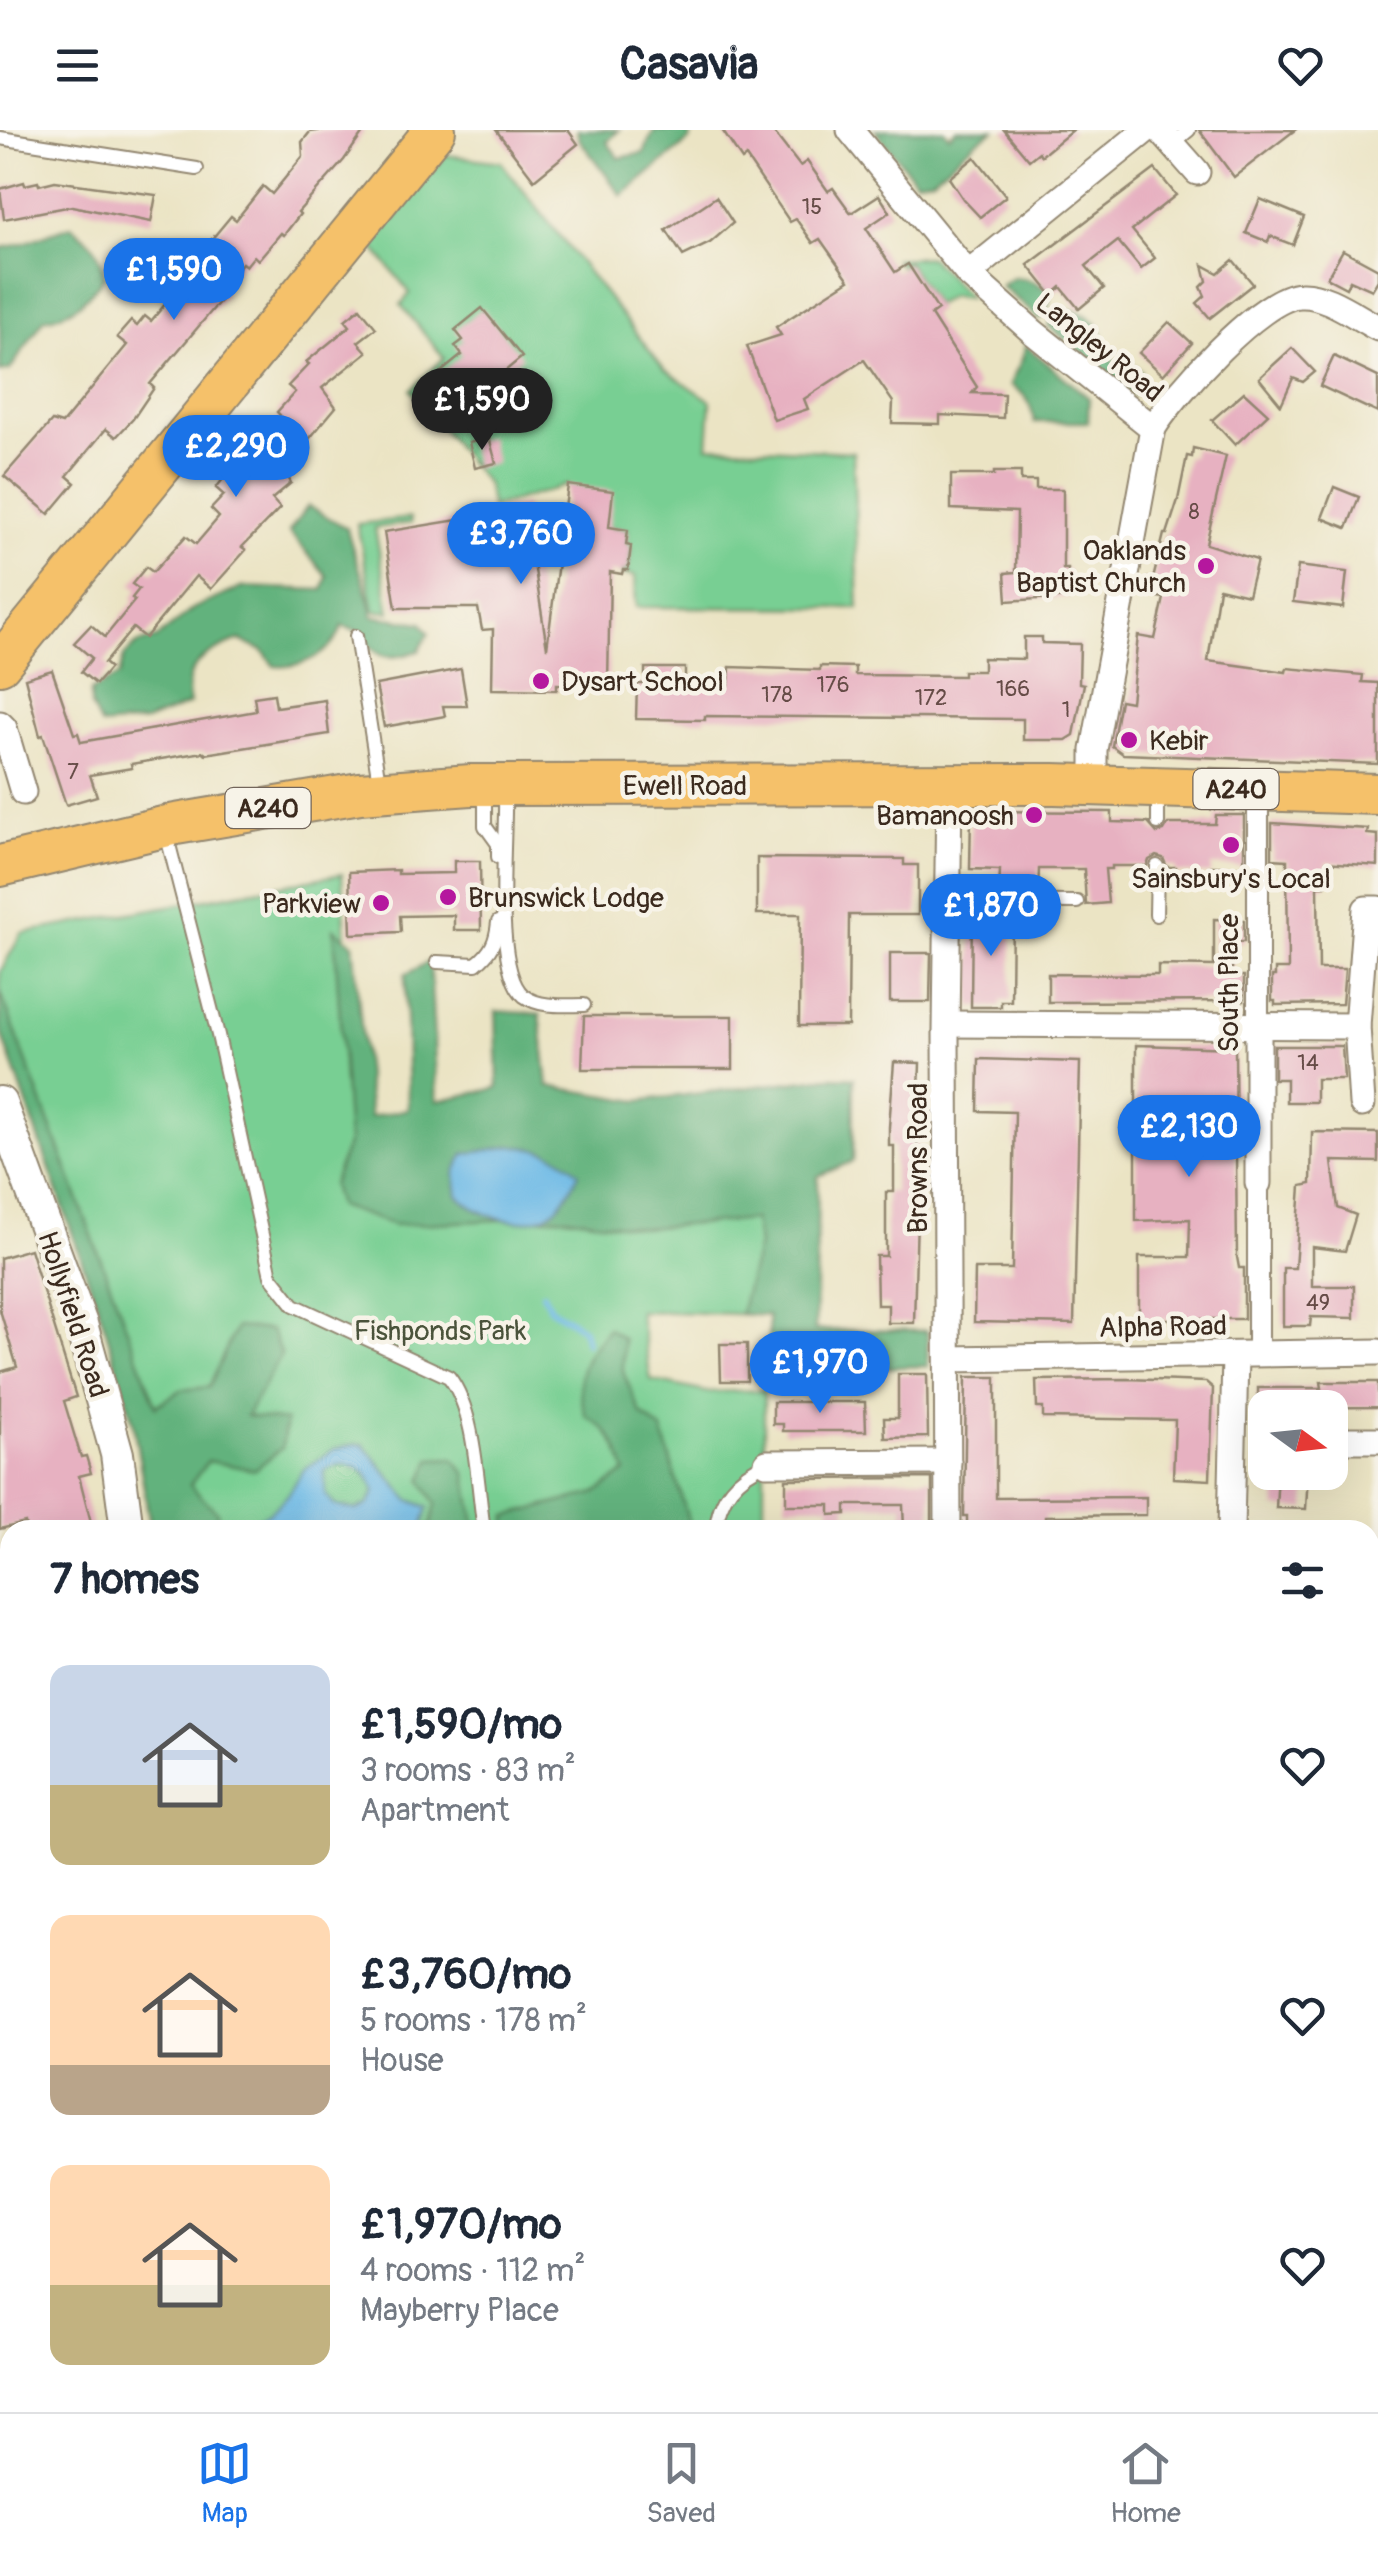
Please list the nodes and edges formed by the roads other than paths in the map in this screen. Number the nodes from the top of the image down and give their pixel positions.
1 (435, 130) edge
2 (850, 130) edge
3 (1146, 130) edge
4 (1174, 135) edge
5 (0, 138) edge
6 (197, 169) dead end
7 (1197, 172) dead end
8 (968, 274) junction
9 (1378, 328) edge
10 (1153, 428) junction
11 (356, 636) dead end
12 (0, 664) edge
13 (0, 724) edge
14 (495, 784) junction
15 (949, 785) junction
16 (1094, 785) junction
17 (1258, 790) junction
18 (381, 791) junction
19 (23, 792) dead end
20 (1378, 794) edge
21 (164, 826) junction
22 (0, 866) edge
23 (1157, 866) dead end
24 (948, 901) junction
25 (1077, 902) dead end
26 (1378, 909) edge
27 (1156, 915) dead end
28 (437, 962) dead end
29 (584, 1005) dead end
30 (946, 1024) junction
31 (1258, 1024) junction
32 (1357, 1026) junction
33 (0, 1103) edge
34 (1362, 1104) dead end
35 (1258, 1184) joint
36 (1378, 1352) edge
37 (1247, 1356) junction
38 (948, 1358) junction
39 (1348, 1440) edge
40 (1378, 1440) edge
41 (948, 1462) junction
42 (766, 1463) joint
43 (126, 1520) edge
44 (483, 1520) edge
45 (718, 1520) edge
46 (948, 1520) edge
47 (1232, 1520) edge

1 - 12 main road
2 - 8 street, Langley Road
3 - 8 street
4 - 7 street
5 - 6 lane
8 - 10 street, Langley Road
9 - 10 street
10 - 16 street, Langley Road
11 - 18 lane
13 - 19 street
14 - 15 main road, Ewell Road / A240
14 - 18 main road, Ewell Road / A240
14 - 28 lane
14 - 29 lane
15 - 16 main road, Ewell Road / A240
15 - 24 street, Browns Road
16 - 17 main road, Ewell Road / A240
17 - 20 main road, Ewell Road / A240
17 - 31 street, South Place
18 - 21 main road, Ewell Road / A240
21 - 22 main road, Ewell Road / A240
21 - 44 lane
23 - 27 lane
24 - 25 lane
24 - 30 street, Browns Road
26 - 32 street
30 - 31 street
30 - 38 street, Browns Road
31 - 32 street
31 - 35 street, South Place
32 - 34 street
33 - 43 street, Hollyfield Road
35 - 37 street, South Place
36 - 37 street, Alpha Road
37 - 38 street, Alpha Road
37 - 47 street
38 - 41 street, Browns Road
39 - 40 street
41 - 42 street
41 - 46 street, Browns Road
42 - 45 lane

